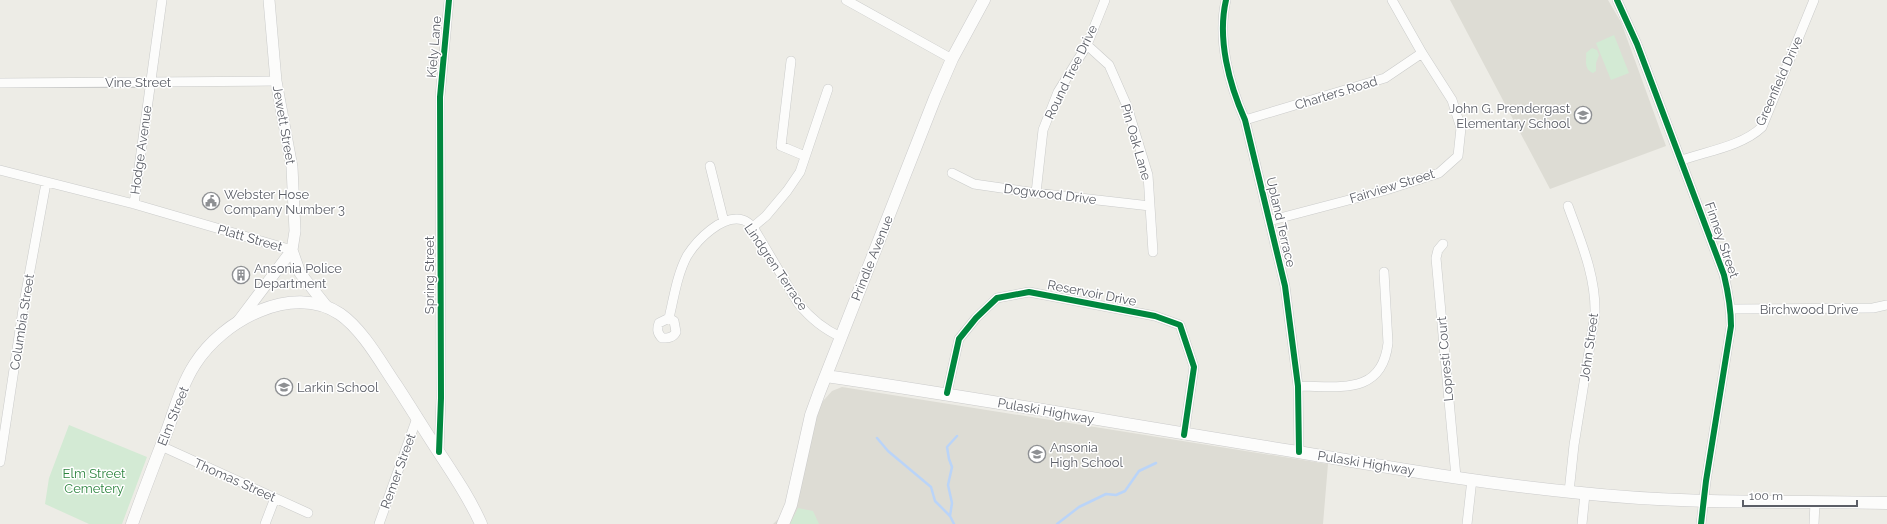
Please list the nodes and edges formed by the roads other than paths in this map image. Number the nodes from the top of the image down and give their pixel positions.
1 (162, 0) edge
2 (269, 0) edge
3 (449, 0) edge
4 (846, 0) edge
5 (984, 0) edge
6 (1105, 0) edge
7 (1226, 0) edge
8 (1392, 0) edge
9 (1617, 0) edge
10 (1814, 0) edge
11 (1087, 45) junction
12 (1422, 53) junction
13 (952, 59) junction
14 (791, 61) dead end
15 (276, 81) junction
16 (150, 82) junction
17 (0, 83) edge
18 (828, 89) dead end
19 (440, 97) joint
20 (1245, 120) junction
21 (805, 156) junction
22 (1682, 160) junction
23 (710, 166) dead end
24 (0, 170) edge
25 (952, 173) dead end
26 (46, 183) junction
27 (1036, 193) junction
28 (134, 204) junction
29 (1150, 206) junction
30 (1568, 206) dead end
31 (1269, 221) junction
32 (724, 222) junction
33 (753, 227) junction
34 (1443, 244) dead end
35 (292, 250) junction
36 (1153, 252) dead end
37 (1384, 272) dead end
38 (1887, 305) edge
39 (327, 307) junction
40 (1731, 310) junction
41 (669, 318) dead end
42 (237, 324) junction
43 (841, 337) junction
44 (826, 376) junction
45 (1298, 386) junction
46 (947, 393) junction
47 (417, 418) junction
48 (1184, 435) junction
49 (161, 446) junction
50 (439, 452) junction
51 (1299, 452) junction
52 (0, 462) edge
53 (1456, 477) junction
54 (1472, 479) junction
55 (1569, 492) junction
56 (1585, 494) junction
57 (275, 498) junction
58 (1703, 500) junction
59 (1815, 502) junction
60 (1887, 503) edge
61 (308, 513) dead end
62 (132, 524) edge
63 (265, 524) edge
64 (379, 524) edge
65 (481, 524) edge
66 (783, 524) edge
67 (1467, 524) edge
68 (1582, 524) edge
69 (1701, 524) edge
70 (1814, 524) edge

1 - 16 street, Hodge Avenue
2 - 15 street, Jewett Street
3 - 19 street, Kiely Lane
4 - 13 street
5 - 13 main road, Prindle Avenue
6 - 11 street, Round Tree Drive
7 - 20 street, Upland Terrace
8 - 12 street, Fairview Street
9 - 22 street, Finney Street
10 - 22 street, Greenfield Drive
11 - 27 street, Round Tree Drive
11 - 29 street, Pin Oak Lane
12 - 20 street, Charters Road
12 - 31 street, Fairview Street
13 - 43 main road, Prindle Avenue
14 - 21 street
15 - 16 street, Vine Street
15 - 35 street, Jewett Street
16 - 17 street, Vine Street
16 - 28 street, Hodge Avenue
18 - 21 street
19 - 50 street, Spring Street
20 - 31 street, Upland Terrace
21 - 33 street
22 - 40 street, Finney Street
23 - 32 street
24 - 26 street, Platt Street
25 - 27 street, Dogwood Drive
26 - 28 street, Platt Street
26 - 52 street, Columbia Street
27 - 29 street, Dogwood Drive
28 - 35 street, Platt Street
29 - 36 street, Pin Oak Lane
30 - 55 street, John Street
31 - 45 street, Upland Terrace
32 - 33 street, Lindgren Terrace
32 - 41 street, Lindgren Terrace
33 - 43 street, Lindgren Terrace
34 - 53 street, Lopresti Court
35 - 39 street, Platt Street
35 - 42 street, Elm Street
37 - 45 street
38 - 40 street, Birchwood Drive
39 - 42 main road, Elm Street
39 - 47 main road, Platt Street
40 - 58 street, Finney Street
42 - 49 main road, Elm Street
43 - 44 main road, Prindle Avenue
44 - 46 main road, Pulaski Highway
44 - 66 main road, Prindle Avenue
45 - 51 street, Upland Terrace
46 - 48 main road, Pulaski Highway
46 - 48 street, Reservoir Drive
47 - 50 main road, Platt Street
47 - 64 street, Remer Street
48 - 51 main road, Pulaski Highway
49 - 57 street, Thomas Street
49 - 62 main road, Elm Street
50 - 65 main road, Platt Street
51 - 53 main road, Pulaski Highway
53 - 54 main road, Pulaski Highway
54 - 55 main road, Pulaski Highway
54 - 67 street
55 - 56 main road, Pulaski Highway
56 - 58 main road, Pulaski Highway
56 - 68 street
57 - 61 street, Thomas Street
57 - 63 street
58 - 59 main road, Pulaski Highway
58 - 69 street, Finney Street
59 - 60 main road, Pulaski Highway
59 - 70 street

